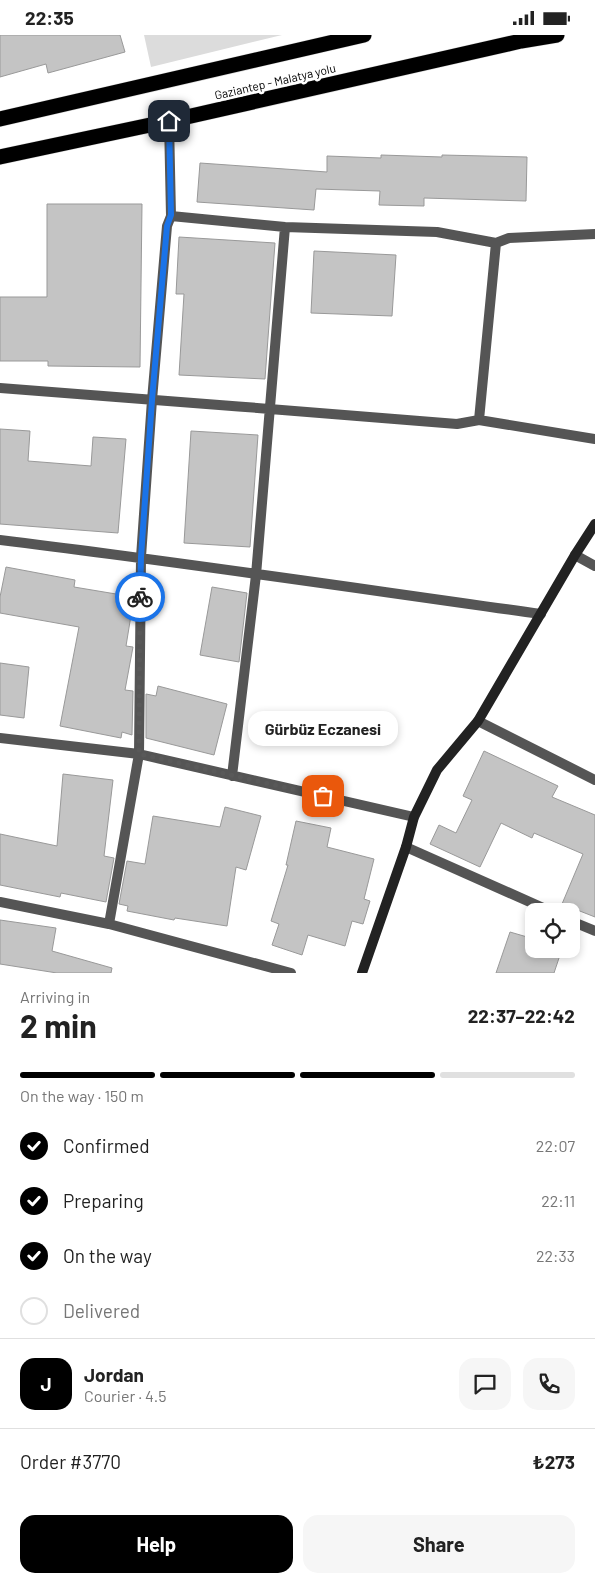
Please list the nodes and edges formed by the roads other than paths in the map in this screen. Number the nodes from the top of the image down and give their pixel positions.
1 (364, 35) edge
2 (557, 35) edge
3 (0, 119) edge
4 (169, 121) junction
5 (0, 157) edge
6 (171, 215) junction
7 (285, 227) junction
8 (595, 234) edge
9 (496, 243) junction
10 (0, 388) edge
11 (152, 400) junction
12 (270, 408) junction
13 (479, 420) junction
14 (595, 439) edge
15 (595, 525) edge
16 (0, 540) edge
17 (575, 555) junction
18 (141, 557) junction
19 (595, 565) edge
20 (256, 575) junction
21 (541, 614) junction
22 (478, 721) junction
23 (0, 738) edge
24 (139, 754) junction
25 (232, 776) junction
26 (595, 780) edge
27 (414, 817) junction
28 (406, 847) junction
29 (0, 902) edge
30 (532, 903) edge
31 (109, 924) junction
32 (580, 925) edge
33 (595, 931) edge
34 (291, 973) edge
35 (362, 973) edge

1 - 3 highway, Gaziantep - Malatya yolu
2 - 4 highway, Gaziantep - Malatya yolu
4 - 5 highway, Gaziantep - Malatya yolu
4 - 6 street
6 - 7 street
6 - 11 street
7 - 9 street
7 - 12 street
8 - 9 street
9 - 13 street
10 - 11 street
11 - 12 street
11 - 18 street
12 - 13 street
12 - 20 street
13 - 14 street
15 - 17 street
16 - 18 street
17 - 19 street
17 - 21 street
18 - 20 street
18 - 24 street
20 - 21 street
20 - 25 street
21 - 22 street
22 - 26 street
22 - 27 street
23 - 24 street
24 - 25 street
24 - 31 street
25 - 27 street
27 - 28 street
28 - 30 street
28 - 35 street
29 - 31 street
31 - 34 street
32 - 33 street

